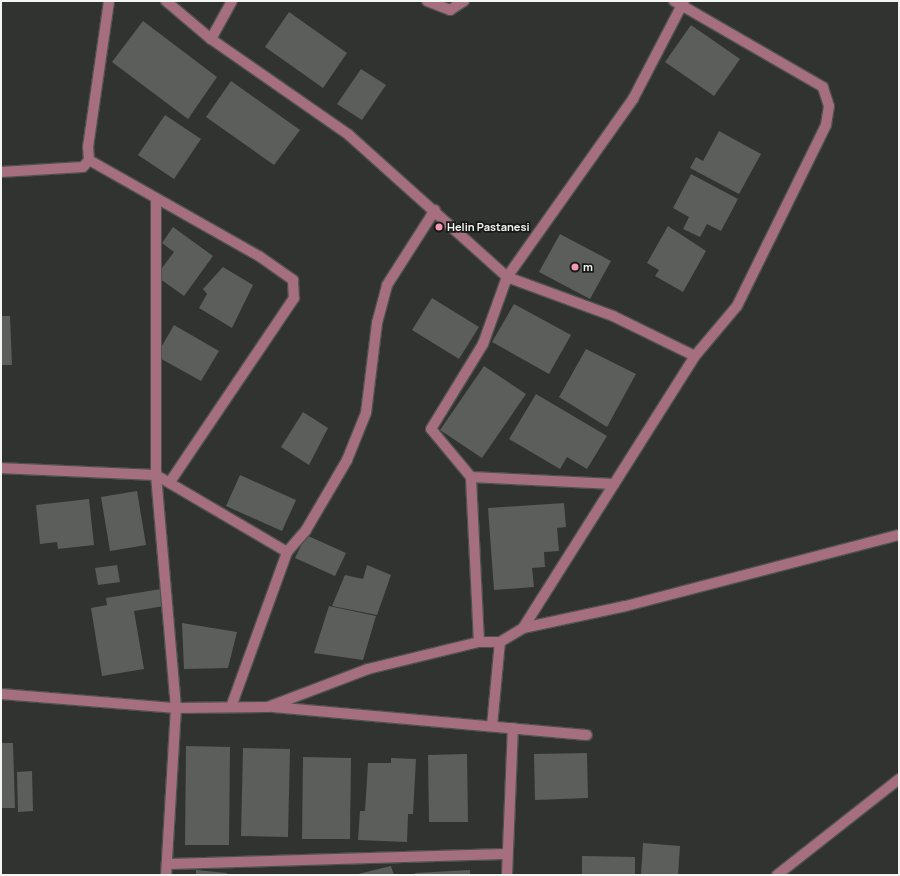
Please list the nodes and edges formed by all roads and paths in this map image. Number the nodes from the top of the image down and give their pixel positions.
1 (109, 1) edge
2 (166, 1) edge
3 (232, 1) edge
4 (427, 1) edge
5 (464, 1) edge
6 (680, 2) edge
7 (211, 38) junction
8 (89, 160) junction
9 (1, 172) edge
10 (156, 200) junction
11 (435, 210) junction
12 (507, 277) junction
13 (696, 356) junction
14 (1, 468) edge
15 (156, 475) junction
16 (471, 477) junction
17 (170, 482) junction
18 (614, 484) junction
19 (899, 535) edge
20 (286, 552) junction
21 (523, 628) junction
22 (479, 642) junction
23 (500, 642) junction
24 (1, 694) edge
25 (231, 707) junction
26 (268, 707) junction
27 (176, 708) junction
28 (492, 726) junction
29 (513, 728) junction
30 (587, 735) dead end
31 (899, 779) edge
32 (507, 854) junction
33 (166, 864) junction
34 (166, 875) edge
35 (506, 875) edge
36 (777, 875) edge

1 - 8 street
2 - 7 street
3 - 7 street
4 - 5 street
6 - 12 street
6 - 13 street
7 - 11 street
8 - 9 street
8 - 10 street
10 - 15 street
10 - 17 street
11 - 12 street
11 - 20 street
12 - 13 street
12 - 16 street
13 - 18 street
14 - 15 street
15 - 17 street
15 - 27 street
16 - 18 street
16 - 22 street
17 - 20 street
18 - 21 street
19 - 21 street
20 - 25 street
21 - 23 street
22 - 23 street
22 - 26 street
23 - 28 street
24 - 27 street
25 - 26 street
25 - 27 street
26 - 28 street
27 - 33 street
28 - 29 street
29 - 30 street
29 - 32 street
31 - 36 street
32 - 33 street
32 - 35 street
33 - 34 street

